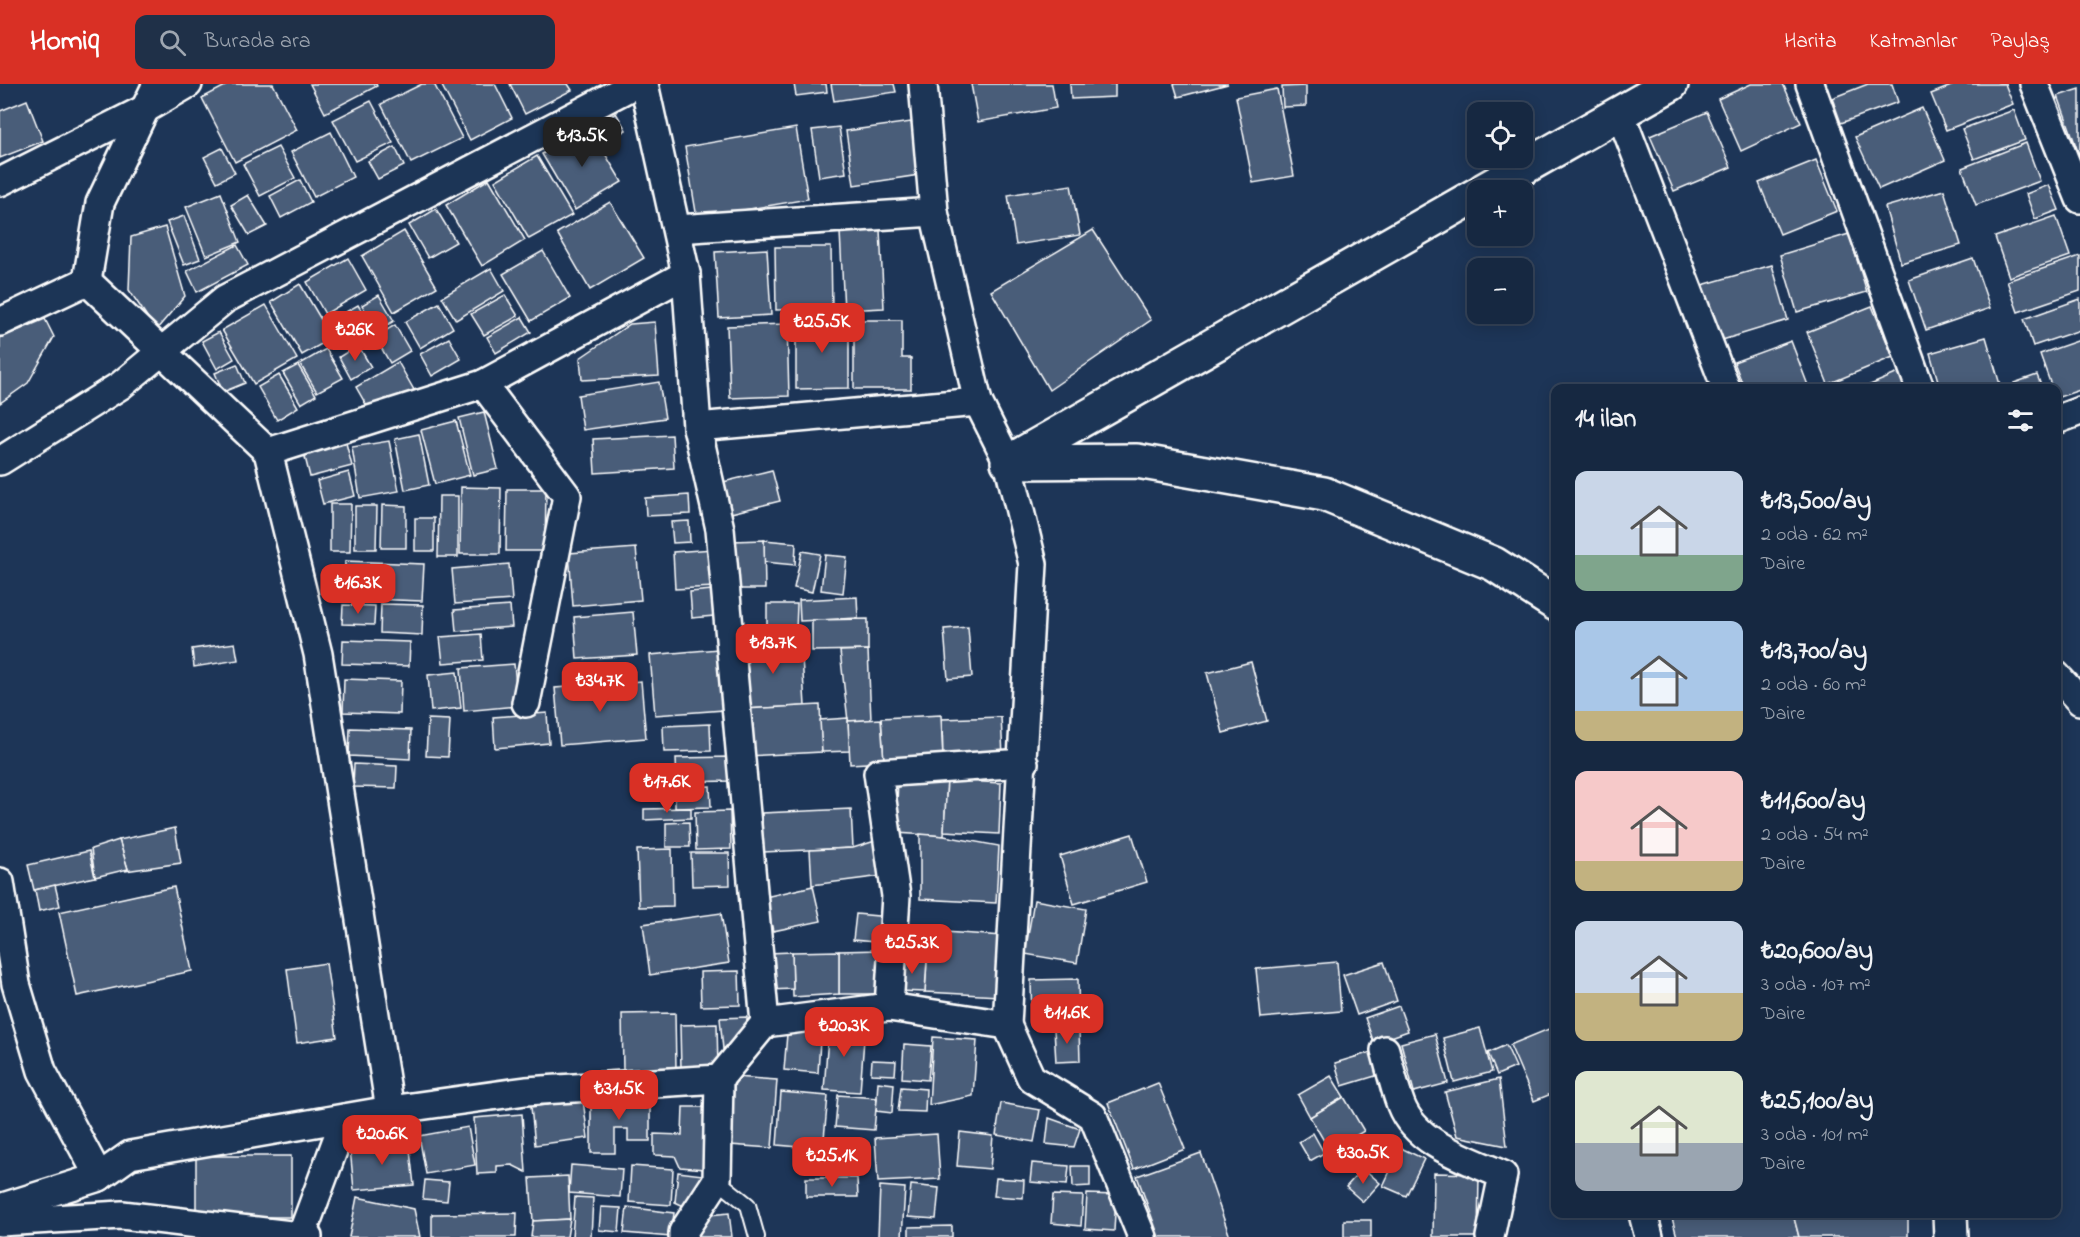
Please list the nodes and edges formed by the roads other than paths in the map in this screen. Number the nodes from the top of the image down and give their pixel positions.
1 (157, 84) edge
2 (188, 84) edge
3 (635, 84) edge
4 (644, 84) edge
5 (922, 84) edge
6 (1671, 84) edge
7 (1810, 84) edge
8 (2034, 84) edge
9 (145, 109) junction
10 (1620, 112) junction
11 (1501, 180) edge
12 (0, 182) edge
13 (2080, 199) edge
14 (1467, 200) edge
15 (934, 212) junction
16 (677, 229) junction
17 (686, 274) junction
18 (87, 281) junction
19 (0, 322) edge
20 (160, 351) junction
21 (483, 384) junction
22 (1724, 384) edge
23 (1919, 384) edge
24 (978, 402) junction
25 (2080, 411) edge
26 (2061, 418) edge
27 (697, 427) junction
28 (268, 452) junction
29 (0, 461) edge
30 (1008, 462) junction
31 (1551, 601) edge
32 (2061, 680) edge
33 (2080, 701) edge
34 (526, 703) dead end
35 (1024, 763) junction
36 (0, 882) edge
37 (889, 1007) junction
38 (765, 1023) junction
39 (1007, 1025) junction
40 (1385, 1050) dead end
41 (719, 1079) junction
42 (390, 1110) junction
43 (345, 1118) junction
44 (99, 1177) junction
45 (717, 1180) junction
46 (0, 1208) edge
47 (1644, 1218) edge
48 (1950, 1218) edge
49 (0, 1222) edge
50 (304, 1236) edge
51 (683, 1237) edge
52 (757, 1237) edge
53 (1142, 1237) edge
54 (1490, 1237) edge
55 (1649, 1237) edge
56 (1952, 1237) edge

1 - 9 street
2 - 9 street
3 - 20 street
4 - 16 street
5 - 15 street
6 - 10 street
7 - 23 street
8 - 13 street
9 - 12 street
9 - 18 street
10 - 11 street
10 - 22 street
14 - 30 street
15 - 16 street
15 - 24 street
16 - 17 street
17 - 21 street
17 - 27 street
18 - 19 street
18 - 20 street
20 - 28 street
20 - 29 street
21 - 28 street
21 - 34 street
24 - 27 street
24 - 30 street
25 - 26 street
27 - 38 street
28 - 42 street
30 - 31 street
30 - 35 street
32 - 33 street
35 - 37 street
35 - 39 street
36 - 44 street
37 - 38 street
37 - 39 street
38 - 41 street
39 - 53 street
40 - 54 street
41 - 42 street
41 - 45 street
42 - 43 street
43 - 44 street
43 - 50 street
44 - 46 street
45 - 51 street
45 - 52 lane
47 - 55 street
48 - 56 street
49 - 50 street

